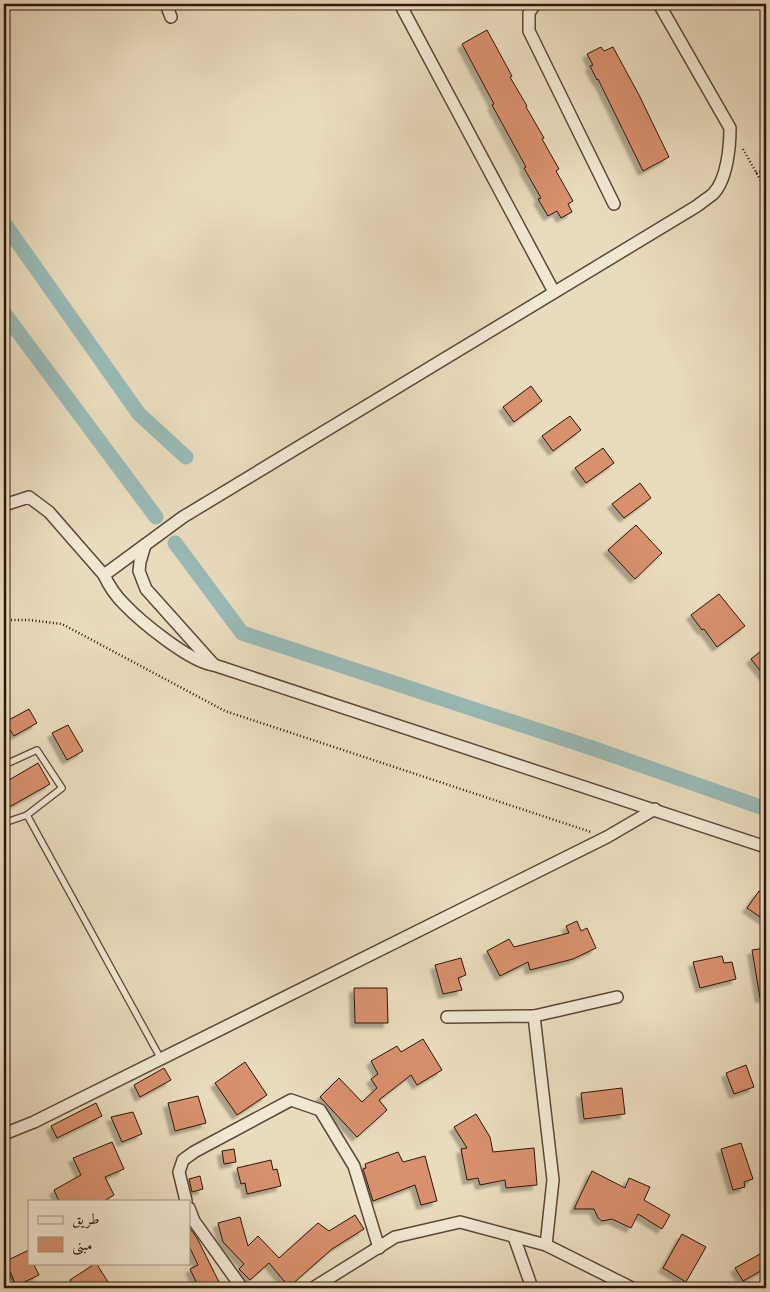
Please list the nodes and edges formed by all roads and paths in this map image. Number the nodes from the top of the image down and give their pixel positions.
1 (166, 4) edge
2 (400, 4) edge
3 (535, 4) edge
4 (659, 4) edge
5 (171, 17) dead end
6 (730, 128) junction
7 (766, 170) edge
8 (756, 173) junction
9 (766, 190) edge
10 (614, 204) dead end
11 (554, 292) junction
12 (4, 504) edge
13 (145, 545) junction
14 (104, 575) junction
15 (4, 620) edge
16 (214, 665) junction
17 (4, 765) edge
18 (655, 809) junction
19 (27, 815) junction
20 (4, 824) edge
21 (606, 837) junction
22 (766, 847) edge
23 (617, 997) dead end
24 (534, 1016) junction
25 (447, 1017) dead end
26 (161, 1059) junction
27 (4, 1134) edge
28 (186, 1200) edge
29 (190, 1211) edge
30 (514, 1236) junction
31 (546, 1245) junction
32 (378, 1248) junction
33 (4, 1277) edge
34 (9, 1288) edge
35 (242, 1288) edge
36 (313, 1288) edge
37 (532, 1288) edge
38 (632, 1288) edge

1 - 5 street
2 - 11 street
3 - 10 street
4 - 6 street
6 - 8 path
6 - 11 street
7 - 8 path
8 - 9 path
11 - 13 street
12 - 14 street
13 - 14 street
13 - 16 street
14 - 16 street
15 - 21 path
16 - 18 street
17 - 19 lane
18 - 21 street
18 - 22 street
19 - 20 lane
19 - 26 lane
21 - 26 street
23 - 24 street
24 - 25 street
24 - 31 street
26 - 27 street
28 - 32 street
29 - 35 street
30 - 31 street
30 - 32 street
30 - 37 street
31 - 38 street
32 - 36 street
33 - 34 street

